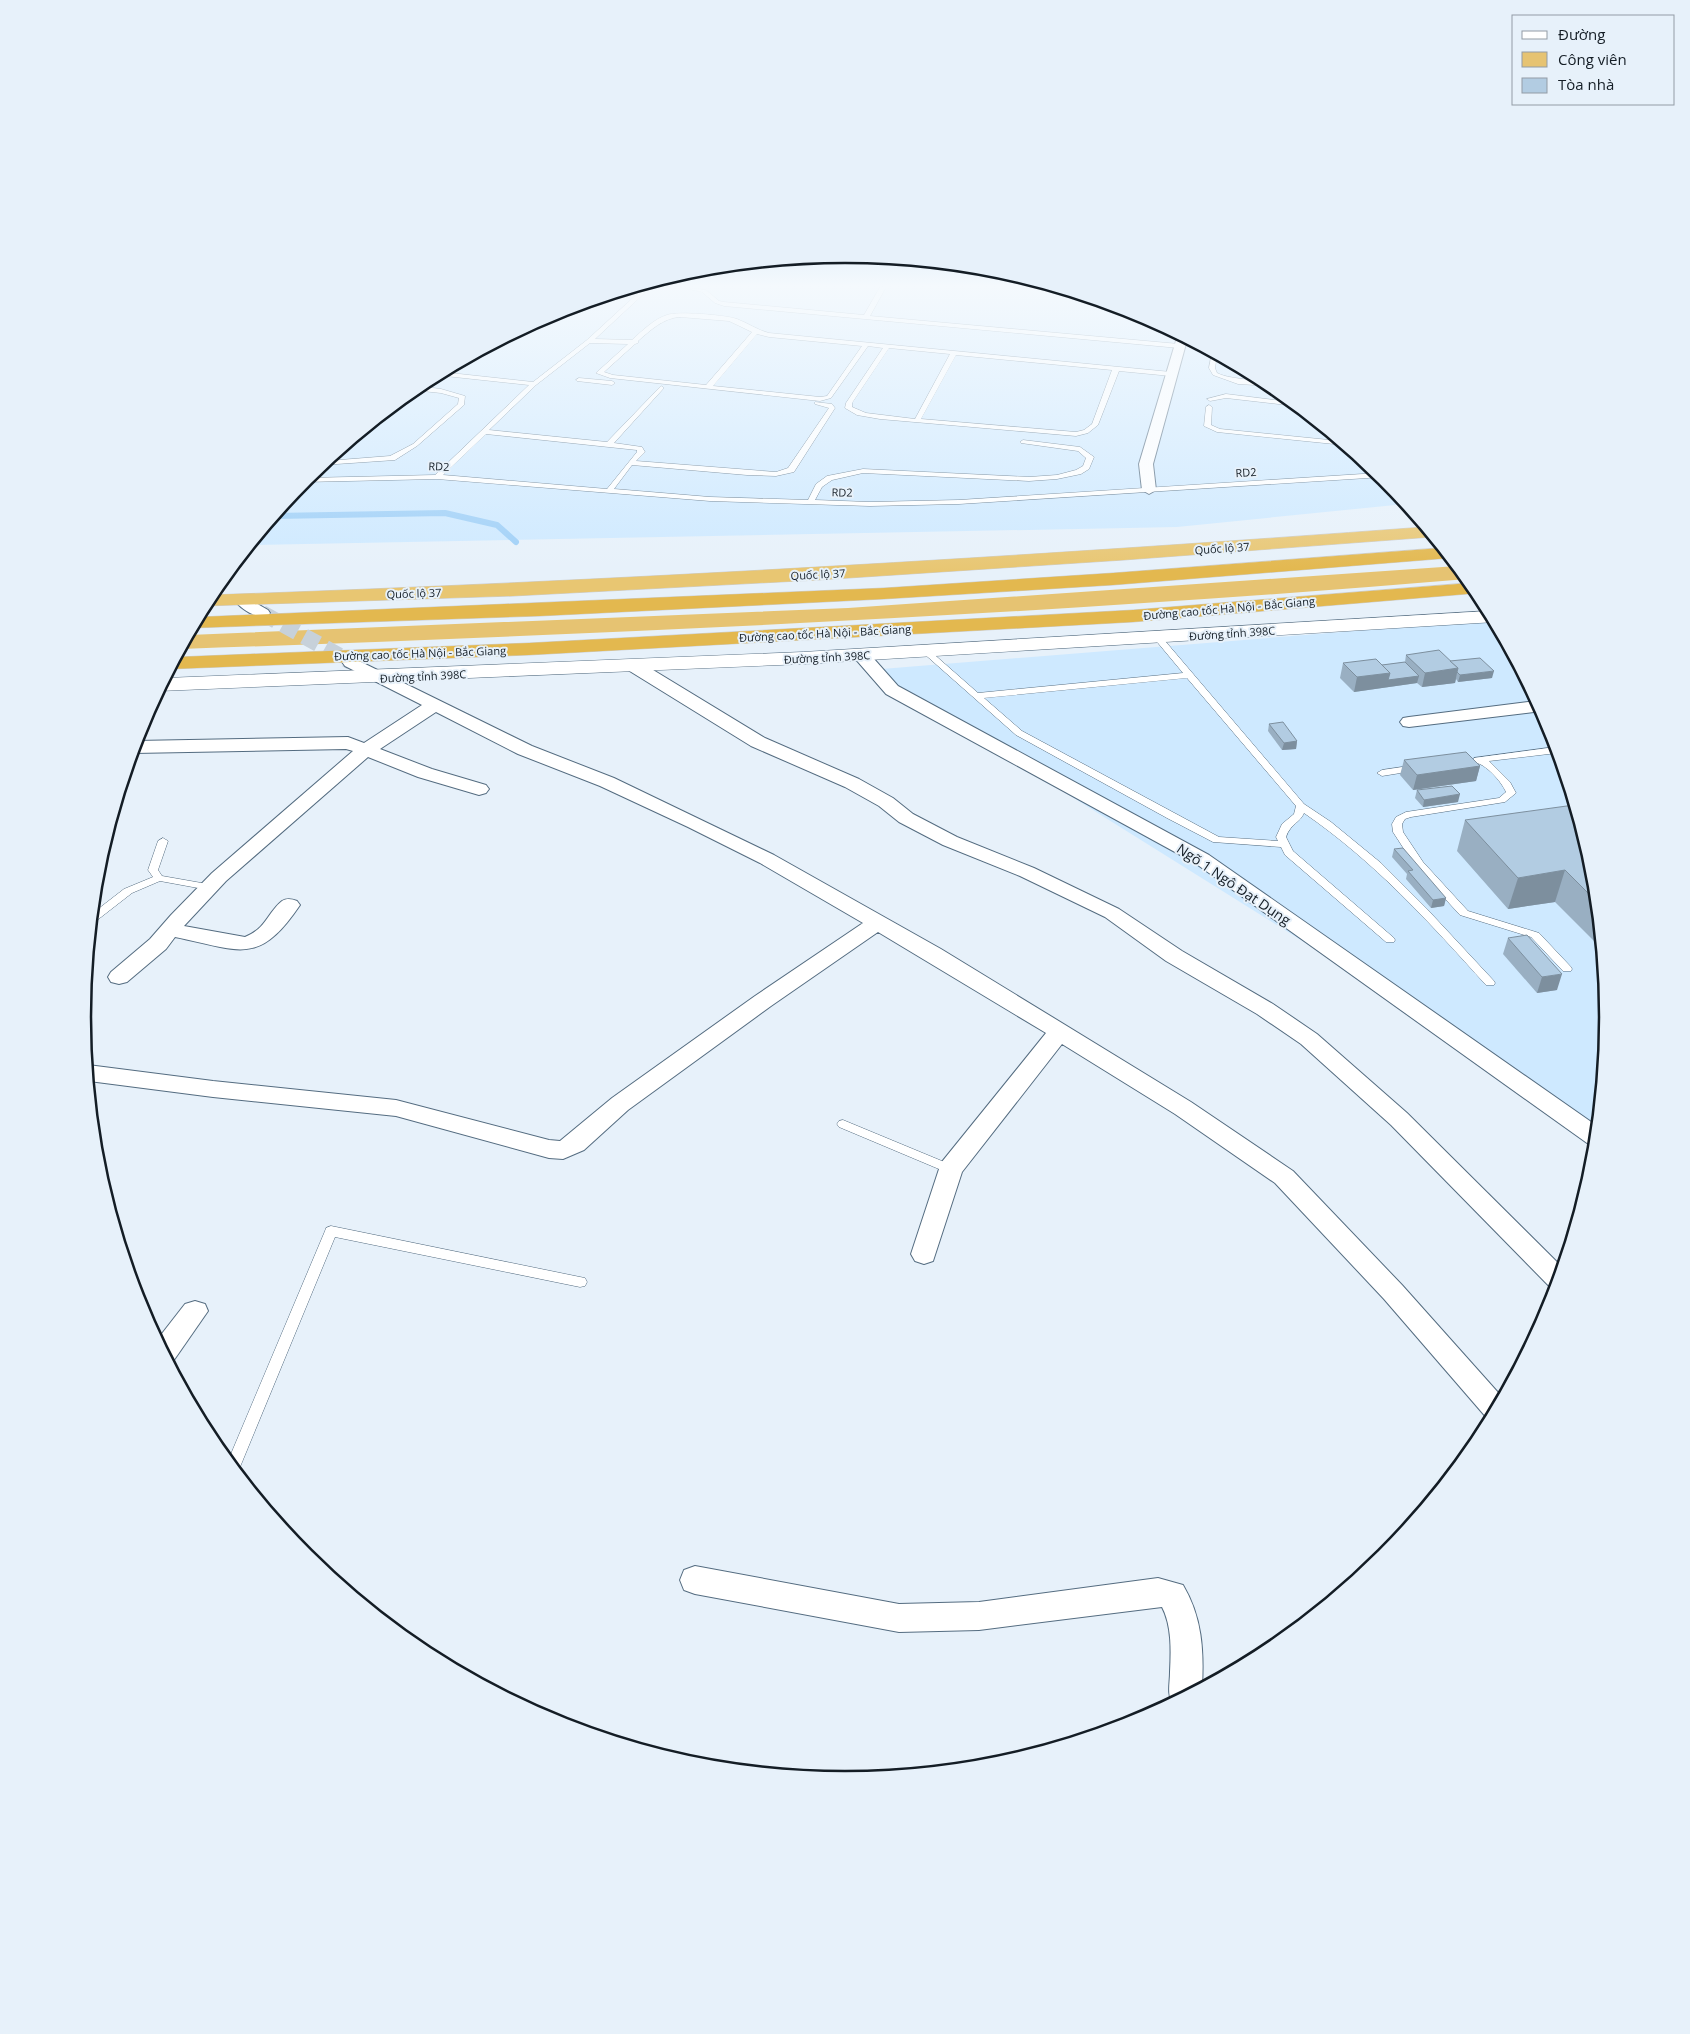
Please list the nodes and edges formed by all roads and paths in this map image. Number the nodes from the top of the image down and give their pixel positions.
1 (514, 382) edge
2 (537, 382) edge
3 (599, 382) edge
4 (659, 382) edge
5 (712, 382) edge
6 (839, 382) edge
7 (865, 382) edge
8 (938, 382) edge
9 (1111, 382) edge
10 (1169, 382) edge
11 (534, 384) junction
12 (708, 387) junction
13 (661, 388) junction
14 (427, 389) edge
15 (1210, 399) dead end
16 (1281, 402) edge
17 (1209, 408) dead end
18 (916, 421) junction
19 (484, 432) junction
20 (1023, 442) dead end
21 (1332, 442) edge
22 (609, 444) junction
23 (335, 462) edge
24 (630, 463) junction
25 (1369, 476) edge
26 (437, 477) junction
27 (317, 480) edge
28 (1149, 490) junction
29 (609, 491) junction
30 (810, 503) junction
31 (1422, 533) edge
32 (1439, 553) edge
33 (1465, 589) edge
34 (1472, 598) edge
35 (242, 600) junction
36 (216, 601) edge
37 (262, 613) tunnel mouth
38 (1134, 616) junction
39 (1485, 618) edge
40 (203, 623) edge
41 (1157, 637) junction
42 (925, 651) junction
43 (861, 655) junction
44 (351, 662) tunnel mouth
45 (180, 663) edge
46 (634, 666) junction
47 (1189, 675) junction
48 (379, 678) junction
49 (169, 685) edge
50 (975, 696) junction
51 (434, 706) junction
52 (1531, 707) edge
53 (1409, 722) dead end
54 (142, 747) edge
55 (367, 749) junction
56 (1550, 751) edge
57 (1482, 760) junction
58 (1464, 762) edge
59 (1428, 767) edge
60 (1382, 773) dead end
61 (479, 789) dead end
62 (1301, 806) junction
63 (162, 840) dead end
64 (1284, 844) junction
65 (159, 878) junction
66 (209, 887) junction
67 (290, 905) dead end
68 (99, 913) edge
69 (877, 923) junction
70 (169, 929) junction
71 (1390, 940) dead end
72 (1567, 969) dead end
73 (119, 977) dead end
74 (1490, 983) dead end
75 (1059, 1032) junction
76 (94, 1074) edge
77 (843, 1124) dead end
78 (1589, 1132) edge
79 (950, 1168) junction
80 (924, 1254) dead end
81 (1553, 1274) edge
82 (580, 1282) dead end
83 (195, 1311) dead end
84 (168, 1347) edge
85 (1492, 1404) edge
86 (236, 1460) edge
87 (695, 1580) dead end
88 (1185, 1689) edge

1 - 11 lane
2 - 11 lane
3 - 13 lane
4 - 12 lane
5 - 12 lane
6 - 12 lane
7 - 18 lane
8 - 18 lane
9 - 18 lane
10 - 28 street
11 - 19 lane
13 - 22 lane
13 - 24 lane
14 - 23 lane
15 - 16 lane
17 - 21 lane
19 - 22 lane
19 - 26 lane
20 - 30 lane
22 - 24 lane
24 - 29 lane
25 - 28 lane, RD2
26 - 27 lane, RD2
26 - 29 lane, RD2
28 - 30 lane, RD2
29 - 30 lane, RD2
31 - 35 highway, Quốc lộ 37
32 - 40 highway
33 - 38 highway, Đường cao tốc Hà Nội - Bắc Giang
34 - 38 highway
35 - 36 highway, Quốc lộ 37
35 - 37 street
38 - 45 highway, Đường cao tốc Hà Nội - Bắc Giang
39 - 41 main road, Đường tỉnh 398C
41 - 42 main road, Đường tỉnh 398C
41 - 47 lane
42 - 43 main road, Đường tỉnh 398C
42 - 50 lane
43 - 46 main road, Đường tỉnh 398C
43 - 78 street, Ngõ 1 Ngô Đạt Dụng
44 - 48 street
46 - 48 main road, Đường tỉnh 398C
46 - 81 street
47 - 50 lane
47 - 62 lane
48 - 49 main road, Đường tỉnh 398C
48 - 51 street
50 - 64 lane
51 - 55 street
51 - 69 street
52 - 53 street
54 - 55 street
55 - 61 street
55 - 66 street
56 - 57 lane
57 - 58 lane
57 - 72 lane
59 - 60 lane
62 - 64 lane
62 - 74 lane
63 - 65 lane
64 - 71 lane
65 - 66 lane
65 - 68 lane
66 - 70 street
67 - 70 street
69 - 75 street
69 - 76 street
70 - 73 street
75 - 79 street
75 - 85 street
77 - 79 lane
79 - 80 street
82 - 86 lane
83 - 84 street
87 - 88 street

